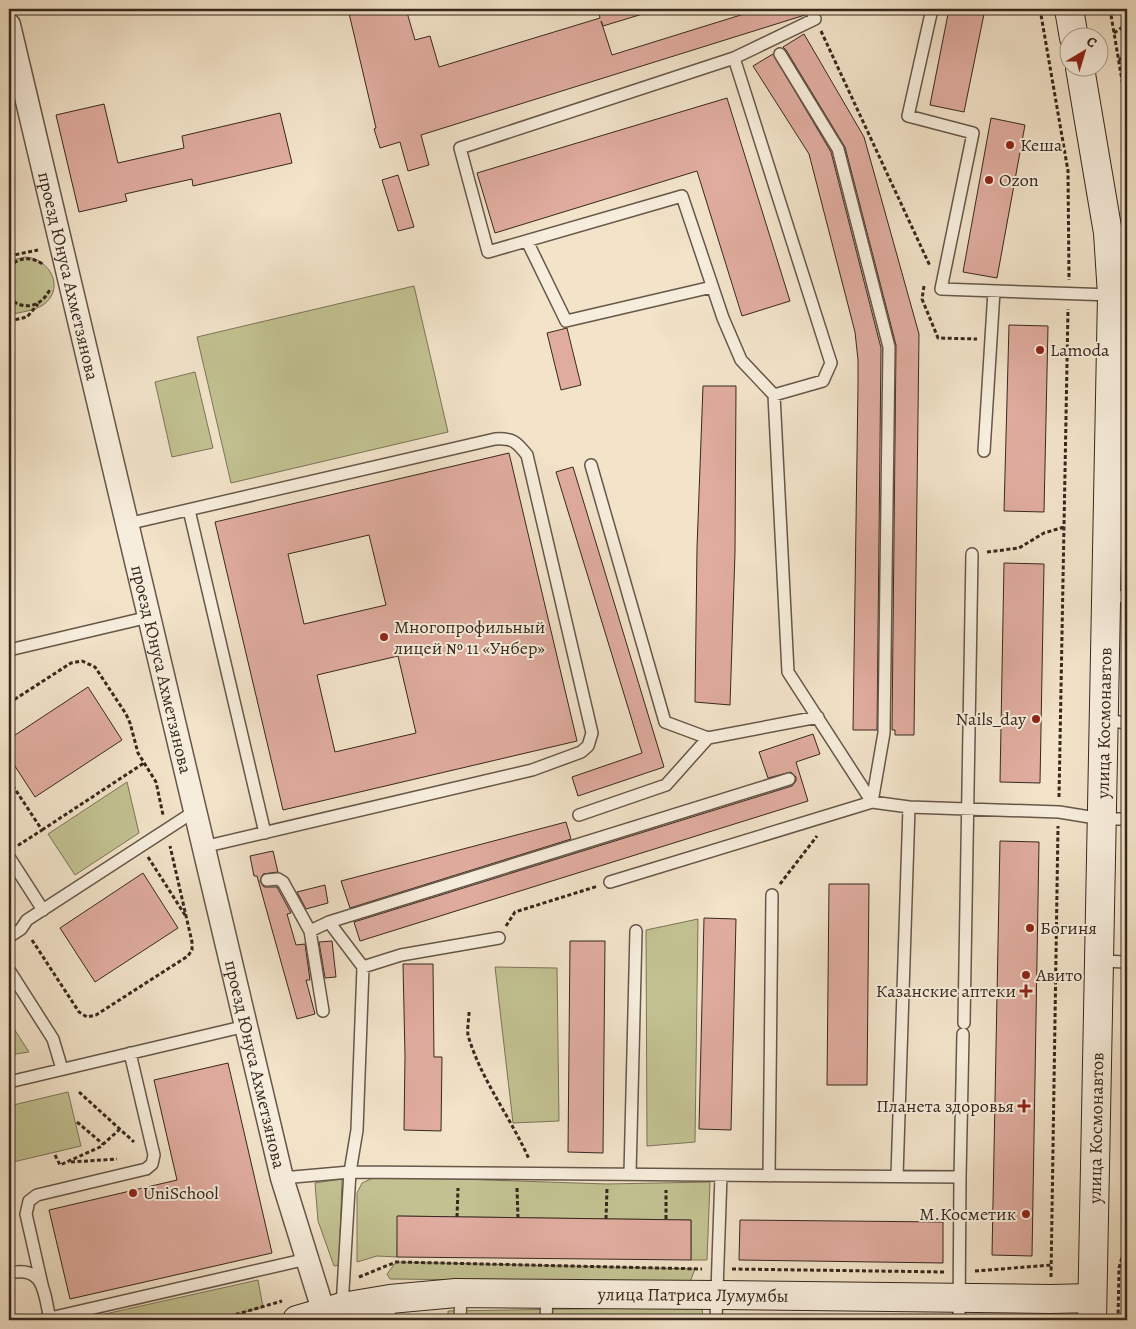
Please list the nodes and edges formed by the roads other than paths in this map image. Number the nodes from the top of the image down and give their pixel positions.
1 (932, 9) edge
2 (1069, 9) edge
3 (813, 14) edge
4 (9, 25) edge
5 (1072, 28) edge
6 (780, 54) dead end
7 (734, 58) junction
8 (1082, 78) edge
9 (1118, 231) edge
10 (527, 241) junction
11 (712, 288) junction
12 (994, 291) junction
13 (1112, 295) junction
14 (774, 394) junction
15 (984, 451) dead end
16 (591, 465) dead end
17 (189, 510) junction
18 (127, 524) junction
19 (972, 554) road end
20 (1117, 596) edge
21 (148, 617) junction
22 (9, 650) edge
23 (818, 718) junction
24 (1116, 722) edge
25 (708, 738) junction
26 (789, 779) dead end
27 (872, 802) junction
28 (909, 807) junction
29 (968, 808) junction
30 (195, 811) junction
31 (579, 814) dead end
32 (1115, 819) edge
33 (265, 832) junction
34 (203, 847) junction
35 (9, 857) edge
36 (268, 880) dead end
37 (610, 882) road end
38 (772, 895) road end
39 (43, 910) junction
40 (329, 922) junction
41 (636, 930) dead end
42 (310, 931) junction
43 (9, 937) edge
44 (500, 938) road end
45 (1099, 961) junction
46 (1127, 962) edge
47 (363, 967) junction
48 (9, 970) edge
49 (323, 1011) dead end
50 (246, 1026) junction
51 (130, 1053) junction
52 (62, 1069) junction
53 (9, 1082) edge
54 (350, 1172) junction
55 (630, 1174) junction
56 (721, 1175) junction
57 (769, 1176) junction
58 (897, 1176) junction
59 (960, 1177) junction
60 (282, 1178) junction
61 (307, 1259) junction
62 (9, 1273) edge
63 (43, 1289) junction
64 (461, 1294) junction
65 (960, 1296) edge
66 (547, 1307) edge
67 (716, 1307) edge
68 (1092, 1309) edge
69 (291, 1310) edge
70 (333, 1310) junction
71 (390, 1310) edge
72 (50, 1319) edge
73 (460, 1320) edge

1 - 12 lane
2 - 5 street
3 - 7 lane
4 - 18 street, проезд Юнуса Ахметзянова
6 - 27 lane
7 - 10 lane
7 - 14 lane
8 - 9 street, улица Космонавтов
9 - 13 street, улица Космонавтов
10 - 11 lane
10 - 11 lane
11 - 14 lane
12 - 13 lane
12 - 15 lane
13 - 20 street, улица Космонавтов
14 - 23 lane
16 - 25 lane
17 - 18 lane
17 - 33 lane
17 - 33 lane
18 - 21 street, проезд Юнуса Ахметзянова
19 - 29 lane
20 - 24 street, улица Космонавтов
21 - 22 lane
21 - 30 street, проезд Юнуса Ахметзянова
23 - 25 lane
23 - 27 lane
24 - 32 street, улица Космонавтов
25 - 31 lane
26 - 40 lane
27 - 28 lane
27 - 37 lane
28 - 29 lane
28 - 58 lane
29 - 32 lane
29 - 59 lane
30 - 34 street, проезд Юнуса Ахметзянова
30 - 39 lane
32 - 45 street, улица Космонавтов
33 - 34 lane
34 - 50 street, проезд Юнуса Ахметзянова
35 - 39 lane
36 - 42 lane
38 - 57 lane
39 - 43 lane
40 - 42 lane
40 - 47 lane
41 - 55 lane
42 - 49 lane
44 - 47 lane
45 - 46 lane
45 - 68 street, улица Космонавтов
47 - 54 lane
48 - 52 lane
50 - 51 lane
50 - 60 street, проезд Юнуса Ахметзянова
51 - 52 lane
51 - 63 lane
52 - 53 lane
54 - 55 lane
54 - 60 lane
54 - 70 lane
55 - 56 lane
56 - 57 lane
56 - 67 lane
57 - 58 lane
58 - 59 lane
59 - 65 lane
60 - 61 street, проезд Юнуса Ахметзянова
61 - 70 street, проезд Юнуса Ахметзянова
61 - 72 lane
62 - 63 lane
63 - 72 lane
64 - 66 street, улица Патриса Лумумбы
64 - 71 street, улица Патриса Лумумбы
64 - 73 lane
65 - 67 street, улица Патриса Лумумбы
65 - 68 street, улица Патриса Лумумбы
66 - 67 street, улица Патриса Лумумбы
69 - 70 street, улица Патриса Лумумбы
70 - 71 street, улица Патриса Лумумбы

